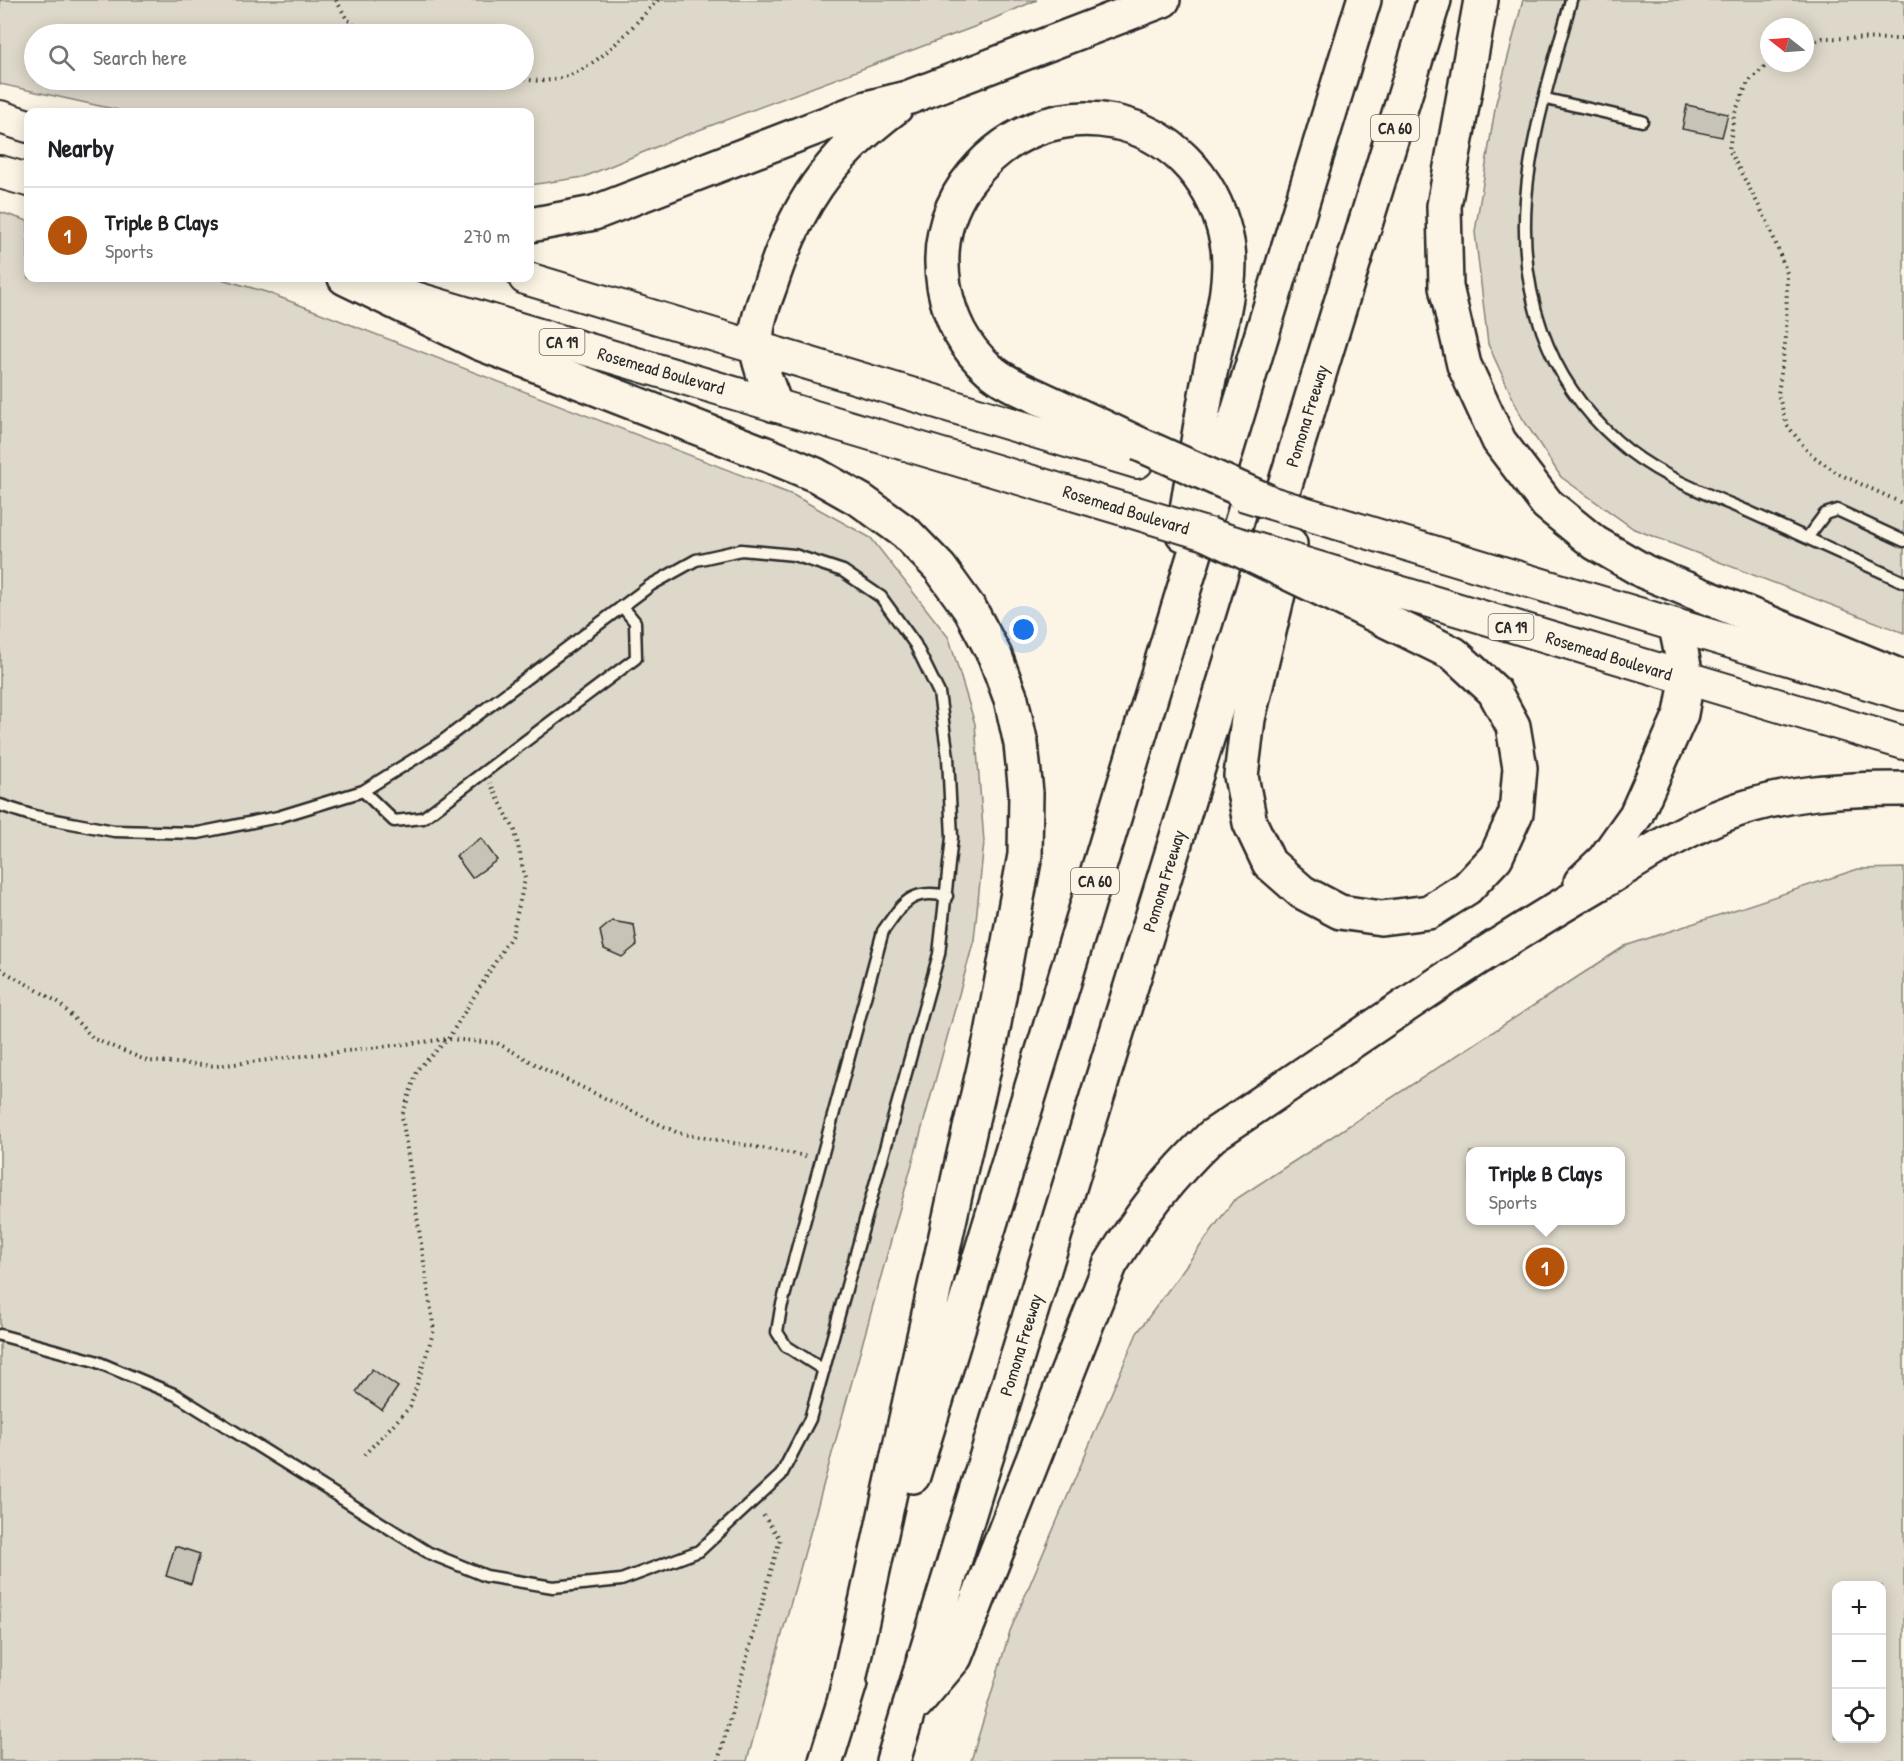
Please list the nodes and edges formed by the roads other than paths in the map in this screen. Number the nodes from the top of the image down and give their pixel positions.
1 (1163, 0) edge
2 (1364, 0) edge
3 (1434, 0) edge
4 (1481, 0) edge
5 (1570, 0) edge
6 (907, 98) junction
7 (1546, 99) junction
8 (0, 117) edge
9 (1642, 121) dead end
10 (24, 125) edge
11 (0, 172) edge
12 (24, 179) edge
13 (534, 224) edge
14 (1356, 256) junction
15 (534, 281) edge
16 (355, 282) edge
17 (360, 282) edge
18 (756, 349) junction
19 (775, 405) junction
20 (1138, 453) junction
21 (1267, 501) joint
22 (1207, 534) joint
23 (1807, 538) junction
24 (1904, 541) edge
25 (1904, 582) edge
26 (1332, 583) junction
27 (622, 606) junction
28 (1676, 627) junction
29 (1162, 661) junction
30 (1904, 678) edge
31 (1687, 680) junction
32 (1904, 694) edge
33 (1904, 743) edge
34 (1904, 789) edge
35 (363, 791) junction
36 (0, 805) edge
37 (947, 896) junction
38 (1546, 914) junction
39 (0, 1335) edge
40 (824, 1370) junction
41 (844, 1703) junction
42 (907, 1714) junction
43 (826, 1761) edge
44 (893, 1761) edge

1 - 6 highway
2 - 29 highway, CA 60
3 - 14 highway, Pomona Freeway / CA 60
4 - 30 highway
5 - 7 lane
6 - 13 highway
6 - 18 highway
7 - 9 lane
7 - 23 lane
8 - 10 main road
11 - 12 main road
14 - 26 highway
14 - 42 highway, Pomona Freeway / CA 60
15 - 18 main road
16 - 41 highway
17 - 19 main road, Rosemead Boulevard / CA 19
18 - 19 highway
18 - 20 main road
19 - 22 main road, Rosemead Boulevard / CA 19, bridge
20 - 21 highway, bridge
20 - 29 highway
21 - 28 main road, bridge
22 - 26 highway, bridge
23 - 24 lane
23 - 25 lane
26 - 31 main road, Rosemead Boulevard / CA 19
27 - 35 lane
27 - 35 lane
27 - 37 lane
28 - 31 highway
28 - 32 main road
29 - 41 highway, CA 60
31 - 33 main road, Rosemead Boulevard / CA 19
31 - 38 highway
34 - 38 highway
35 - 36 lane
37 - 40 lane
37 - 40 lane
38 - 42 highway
39 - 40 lane
41 - 43 highway, CA 60
42 - 44 highway, Pomona Freeway / CA 60

